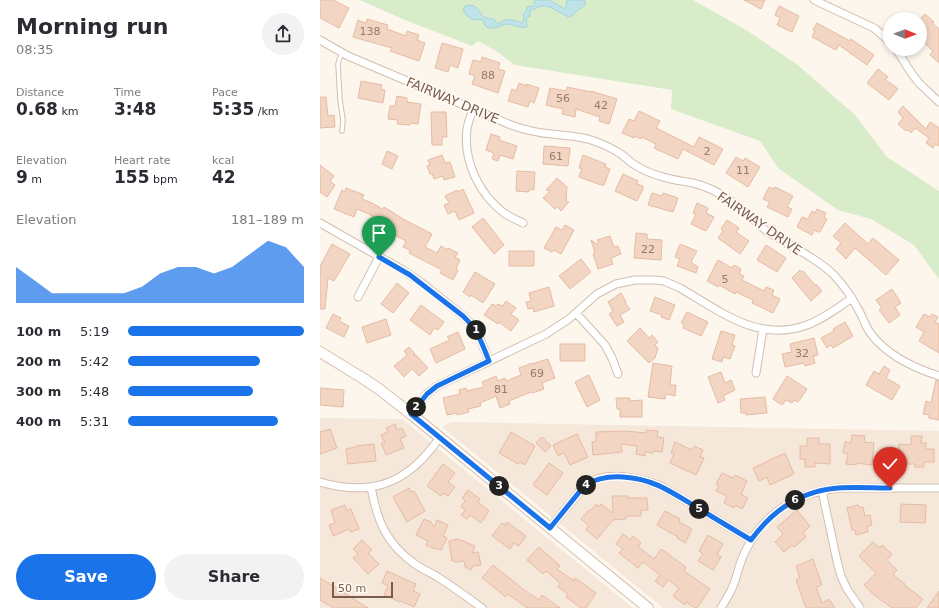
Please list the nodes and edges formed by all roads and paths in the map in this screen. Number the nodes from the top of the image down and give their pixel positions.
1 (814, 0) edge
2 (883, 36) edge
3 (320, 40) edge
4 (342, 53) junction
5 (900, 56) edge
6 (939, 102) edge
7 (473, 108) junction
8 (342, 132) dead end
9 (320, 223) edge
10 (523, 223) dead end
11 (379, 257) junction
12 (358, 297) dead end
13 (852, 298) junction
14 (576, 313) junction
15 (763, 329) junction
16 (320, 352) edge
17 (489, 361) junction
18 (756, 373) dead end
19 (618, 374) dead end
20 (939, 376) edge
21 (411, 414) junction
22 (440, 437) junction
23 (320, 482) edge
24 (371, 487) junction
25 (939, 488) edge
26 (822, 491) junction
27 (550, 528) junction
28 (751, 540) junction
29 (482, 608) edge
30 (648, 608) edge
31 (721, 608) edge
32 (860, 608) edge

1 - 2 street
3 - 4 street, FAIRWAY DRIVE
4 - 7 street, FAIRWAY DRIVE
4 - 8 lane
5 - 6 street
7 - 10 street
7 - 13 street, FAIRWAY DRIVE
9 - 11 street
11 - 12 street
11 - 17 street
13 - 15 street
13 - 20 street, FAIRWAY DRIVE
14 - 15 street
14 - 17 street
14 - 19 street
15 - 18 street
16 - 21 main road
17 - 21 street
21 - 22 main road
22 - 24 street
22 - 27 main road
23 - 24 street
24 - 29 street
25 - 26 street
26 - 28 street
26 - 32 street
27 - 28 street
27 - 30 main road
28 - 31 street

